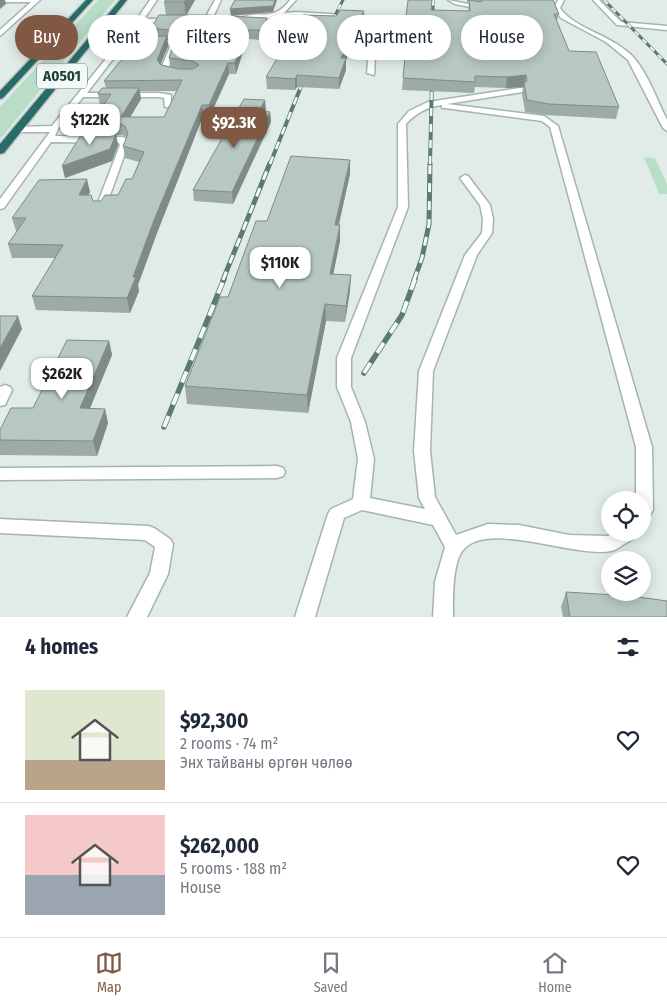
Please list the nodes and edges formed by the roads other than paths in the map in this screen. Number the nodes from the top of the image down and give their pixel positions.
1 (0, 0) edge
2 (37, 0) edge
3 (90, 0) edge
4 (124, 0) edge
5 (154, 0) edge
6 (218, 0) edge
7 (293, 0) edge
8 (451, 0) edge
9 (561, 0) edge
10 (596, 0) edge
11 (480, 7) edge
12 (112, 15) edge
13 (143, 15) edge
14 (210, 15) edge
15 (277, 15) edge
16 (286, 15) edge
17 (665, 27) edge
18 (1, 32) edge
19 (158, 41) edge
20 (88, 44) edge
21 (108, 60) edge
22 (371, 73) dead end
23 (186, 74) edge
24 (520, 90) edge
25 (0, 95) edge
26 (81, 95) junction
27 (431, 104) junction
28 (168, 105) edge
29 (667, 128) edge
30 (18, 129) junction
31 (54, 130) junction
32 (49, 139) junction
33 (0, 151) edge
34 (465, 178) dead end
35 (0, 206) edge
36 (100, 210) edge
37 (277, 472) dead end
38 (0, 474) edge
39 (645, 491) edge
40 (361, 504) junction
41 (437, 519) junction
42 (0, 526) edge
43 (615, 541) edge
44 (454, 547) junction
45 (137, 617) edge
46 (305, 617) edge
47 (443, 617) edge

1 - 2 street
2 - 18 street
3 - 25 highway, A0501
4 - 12 highway, A0501
5 - 13 street
6 - 14 street
7 - 15 lane
8 - 11 lane
9 - 29 lane
10 - 17 lane
16 - 22 lane
19 - 23 lane
20 - 30 highway, A0501
21 - 26 lane
24 - 27 lane
26 - 28 lane
26 - 31 lane
27 - 39 lane
27 - 40 lane
30 - 31 lane
30 - 33 highway, A0501
31 - 32 lane
32 - 35 lane
32 - 36 lane
34 - 41 lane
37 - 38 lane
40 - 41 lane
40 - 46 lane
41 - 44 lane
42 - 45 lane
43 - 44 lane
44 - 47 lane

